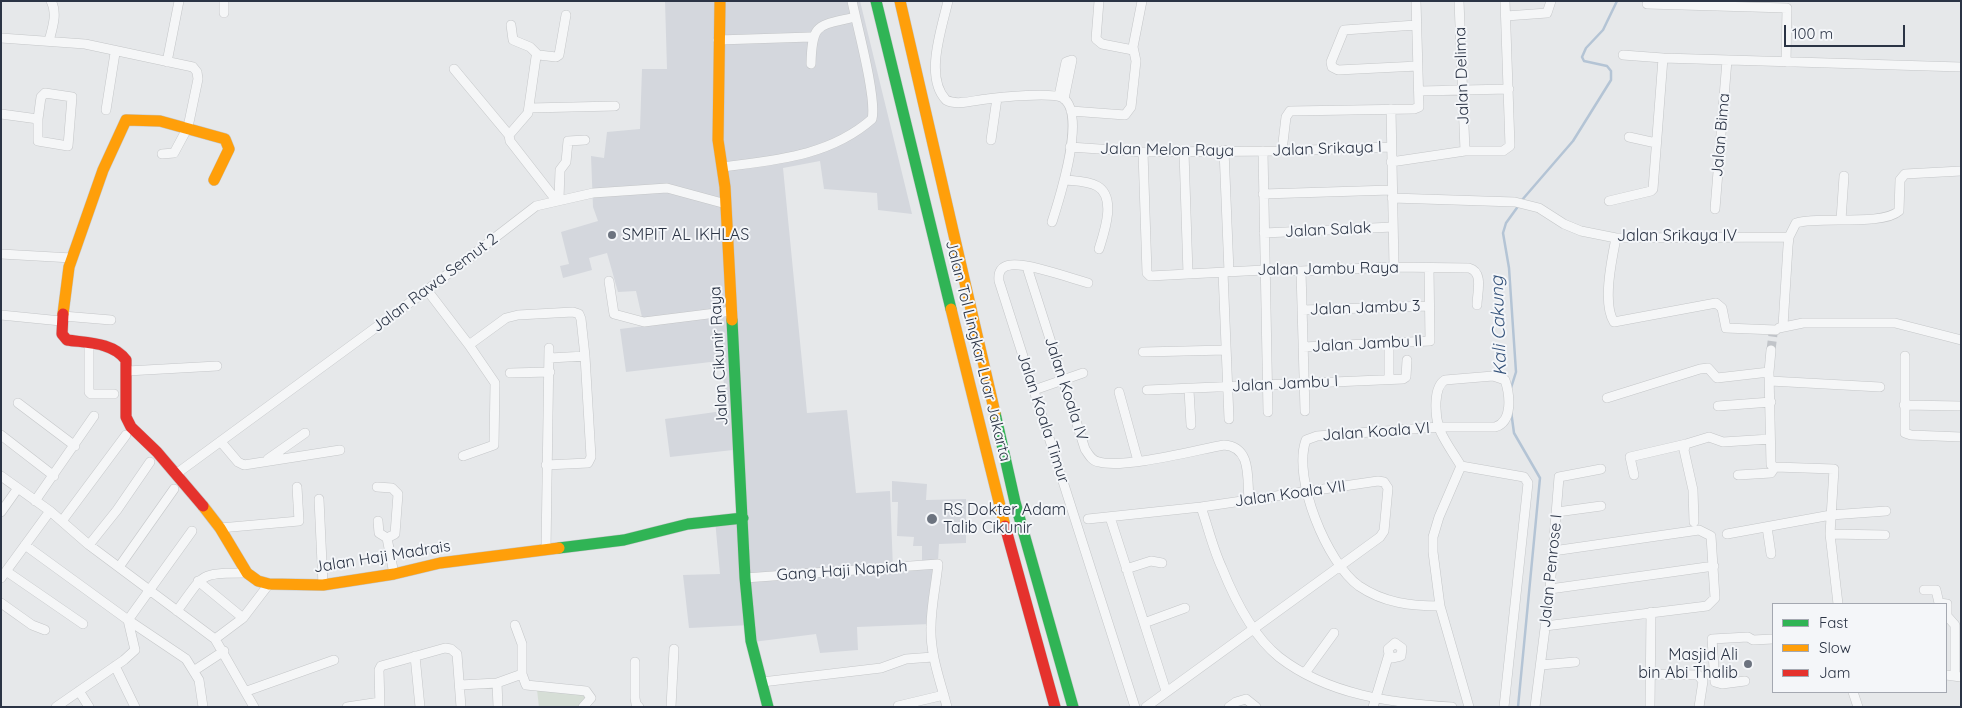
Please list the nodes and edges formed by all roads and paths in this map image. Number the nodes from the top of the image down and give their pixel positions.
1 (52, 1) edge
2 (179, 1) edge
3 (224, 1) edge
4 (720, 1) edge
5 (852, 1) edge
6 (876, 1) edge
7 (900, 1) edge
8 (948, 1) edge
9 (1099, 1) edge
10 (1142, 1) edge
11 (1416, 1) edge
12 (1459, 1) edge
13 (1505, 1) edge
14 (1551, 1) edge
15 (1647, 4) dead end
16 (1788, 5) edge
17 (224, 13) dead end
18 (566, 15) dead end
19 (1506, 16) junction
20 (855, 17) junction
21 (511, 24) dead end
22 (1416, 25) junction
23 (811, 37) junction
24 (1, 38) edge
25 (718, 40) junction
26 (49, 41) junction
27 (1133, 50) junction
28 (115, 53) junction
29 (538, 55) junction
30 (1623, 55) dead end
31 (1663, 58) junction
32 (1727, 60) junction
33 (166, 62) junction
34 (1786, 62) junction
35 (811, 64) dead end
36 (1418, 66) junction
37 (1961, 67) edge
38 (454, 68) dead end
39 (1508, 89) junction
40 (1420, 91) junction
41 (1463, 91) junction
42 (997, 98) junction
43 (615, 106) dead end
44 (530, 108) junction
45 (1391, 109) junction
46 (106, 110) dead end
47 (1071, 111) junction
48 (1, 114) edge
49 (38, 119) junction
50 (188, 127) junction
51 (509, 135) junction
52 (1629, 137) dead end
53 (585, 140) dead end
54 (991, 140) dead end
55 (1656, 143) junction
56 (1070, 147) junction
57 (1390, 147) junction
58 (1224, 150) junction
59 (1263, 151) junction
60 (1282, 151) junction
61 (1465, 151) junction
62 (1143, 152) junction
63 (1184, 152) junction
64 (162, 154) dead end
65 (1391, 162) junction
66 (723, 167) junction
67 (1961, 171) edge
68 (1844, 176) dead end
69 (214, 180) dead end
70 (1066, 180) junction
71 (1263, 194) junction
72 (1392, 194) junction
73 (557, 200) junction
74 (1609, 201) dead end
75 (726, 204) junction
76 (1715, 209) dead end
77 (1841, 220) junction
78 (1052, 222) dead end
79 (1393, 227) junction
80 (1264, 233) junction
81 (1789, 237) junction
82 (1616, 238) junction
83 (1099, 249) dead end
84 (1, 254) edge
85 (72, 258) junction
86 (1027, 266) junction
87 (1394, 266) junction
88 (1428, 268) junction
89 (1264, 270) junction
90 (1300, 271) junction
91 (1226, 272) junction
92 (1188, 274) junction
93 (609, 281) dead end
94 (1088, 283) dead end
95 (427, 290) junction
96 (1476, 304) dead end
97 (1429, 306) junction
98 (1302, 310) junction
99 (732, 311) junction
100 (1, 315) edge
101 (62, 319) junction
102 (112, 320) dead end
103 (1777, 330) junction
104 (1961, 340) edge
105 (90, 344) junction
106 (1389, 344) junction
107 (469, 345) junction
108 (550, 348) dead end
109 (1303, 348) junction
110 (1226, 350) junction
111 (1771, 350) tunnel mouth
112 (1143, 352) dead end
113 (585, 356) junction
114 (1905, 356) dead end
115 (550, 358) junction
116 (1407, 360) dead end
117 (217, 366) dead end
118 (127, 371) junction
119 (510, 372) dead end
120 (550, 372) junction
121 (1083, 372) dead end
122 (1769, 377) junction
123 (1389, 379) junction
124 (1063, 380) junction
125 (1304, 383) junction
126 (1267, 385) junction
127 (1228, 387) junction
128 (1880, 387) dead end
129 (1034, 390) junction
130 (1147, 390) dead end
131 (1189, 390) junction
132 (1119, 392) dead end
133 (114, 394) dead end
134 (1607, 398) dead end
135 (1771, 402) junction
136 (18, 403) dead end
137 (1904, 405) junction
138 (1718, 406) dead end
139 (1961, 406) edge
140 (1305, 411) dead end
141 (1268, 412) dead end
142 (94, 416) dead end
143 (1228, 419) dead end
144 (1191, 425) dead end
145 (1439, 427) junction
146 (305, 433) dead end
147 (1, 435) edge
148 (126, 435) dead end
149 (1961, 437) edge
150 (1770, 439) junction
151 (221, 442) junction
152 (1686, 444) junction
153 (75, 446) junction
154 (340, 450) dead end
155 (462, 456) dead end
156 (266, 460) junction
157 (1138, 461) junction
158 (150, 462) dead end
159 (546, 465) junction
160 (1461, 466) junction
161 (1775, 467) junction
162 (1601, 469) dead end
163 (176, 474) junction
164 (1634, 475) dead end
165 (1738, 475) dead end
166 (1, 476) edge
167 (54, 476) junction
168 (297, 487) dead end
169 (18, 488) junction
170 (377, 488) dead end
171 (174, 489) dead end
172 (1307, 492) junction
173 (319, 499) dead end
174 (1249, 500) junction
175 (35, 501) junction
176 (1601, 506) dead end
177 (1201, 507) junction
178 (50, 511) junction
179 (1886, 511) dead end
180 (1, 512) edge
181 (1557, 512) junction
182 (1831, 515) junction
183 (1110, 517) junction
184 (743, 518) junction
185 (1088, 519) dead end
186 (62, 521) junction
187 (378, 521) dead end
188 (1694, 522) dead end
189 (1767, 527) junction
190 (220, 528) junction
191 (192, 531) dead end
192 (1727, 534) dead end
193 (1830, 534) junction
194 (1885, 535) dead end
195 (387, 538) junction
196 (25, 545) junction
197 (89, 545) junction
198 (546, 550) junction
199 (1553, 551) junction
200 (1771, 554) dead end
201 (1162, 564) dead end
202 (1339, 566) junction
203 (1714, 566) junction
204 (118, 567) junction
205 (1126, 569) junction
206 (247, 573) junction
207 (4, 574) edge
208 (394, 574) junction
209 (746, 578) junction
210 (198, 581) junction
211 (269, 584) junction
212 (323, 584) junction
213 (1550, 589) junction
214 (1924, 590) dead end
215 (149, 591) junction
216 (1, 603) edge
217 (1838, 603) edge
218 (1939, 603) edge
219 (1440, 606) junction
220 (1185, 608) dead end
221 (177, 610) junction
222 (1651, 612) junction
223 (1947, 616) edge
224 (243, 618) junction
225 (128, 620) junction
226 (1144, 623) junction
227 (1958, 623) edge
228 (83, 624) dead end
229 (515, 626) dead end
230 (1545, 626) junction
231 (1254, 628) junction
232 (46, 630) dead end
233 (1334, 633) dead end
234 (215, 639) junction
235 (1772, 639) edge
236 (674, 650) dead end
237 (224, 651) junction
238 (1389, 654) dead end
239 (415, 656) junction
240 (933, 657) junction
241 (334, 660) dead end
242 (635, 662) dead end
243 (1575, 662) dead end
244 (1541, 665) junction
245 (115, 666) junction
246 (195, 670) junction
247 (1304, 673) junction
248 (522, 674) junction
249 (1650, 674) junction
250 (1954, 676) edge
251 (1745, 681) dead end
252 (762, 682) junction
253 (498, 683) junction
254 (460, 686) junction
255 (79, 691) junction
256 (246, 691) junction
257 (1166, 691) junction
258 (1853, 693) edge
259 (944, 695) junction
260 (1373, 702) edge
261 (380, 704) edge
262 (898, 706) edge
263 (1422, 706) edge
264 (56, 707) edge
265 (89, 707) edge
266 (135, 707) edge
267 (203, 707) edge
268 (254, 707) edge
269 (347, 707) edge
270 (420, 707) edge
271 (461, 707) edge
272 (498, 707) edge
273 (583, 707) edge
274 (640, 707) edge
275 (671, 707) edge
276 (768, 707) edge
277 (947, 707) edge
278 (1055, 707) edge
279 (1073, 707) edge
280 (1135, 707) edge
281 (1146, 707) edge
282 (1229, 707) edge
283 (1256, 707) edge
284 (1452, 707) edge
285 (1470, 707) edge
286 (1504, 707) edge
287 (1535, 707) edge
288 (1649, 707) edge
289 (1699, 707) edge
290 (1858, 707) edge

1 - 26 street
2 - 33 street
3 - 17 street
4 - 25 main road, Jalan Cikunir Raya
5 - 20 street
6 - 278 main road, Jalan Tol Lingkar Luar Jakarta
7 - 279 main road, Jalan Tol Lingkar Luar Jakarta
8 - 42 street
9 - 27 street
10 - 27 street
11 - 22 street
12 - 41 street, Jalan Delima
13 - 19 street
14 - 19 street
15 - 16 street
16 - 34 street
18 - 29 street
19 - 39 street
20 - 23 street
20 - 66 street
21 - 29 street
22 - 36 street
22 - 36 street
23 - 25 street
23 - 35 street
24 - 26 street
25 - 66 main road, Jalan Cikunir Raya
26 - 28 street
27 - 47 street
28 - 33 street
28 - 46 street
29 - 44 street
30 - 31 street
31 - 32 street
31 - 55 street
32 - 34 street
32 - 76 street, Jalan Bima
33 - 50 street
34 - 37 street
36 - 40 street
38 - 51 street
39 - 41 street
39 - 61 street
40 - 41 street
40 - 45 street
41 - 61 street, Jalan Delima
42 - 47 street
42 - 54 street
43 - 44 street
44 - 51 street
45 - 57 street
45 - 60 street
47 - 56 street
48 - 49 street
49 - 49 street
50 - 64 street
50 - 69 main road
50 - 85 main road
51 - 73 street
52 - 55 street
53 - 73 street
55 - 74 street
56 - 62 street, Jalan Melon Raya
56 - 70 street
57 - 60 street, Jalan Srikaya I
57 - 65 street
58 - 59 street, Jalan Melon Raya
58 - 63 street, Jalan Melon Raya
58 - 91 street
59 - 60 street, Jalan Srikaya I
59 - 71 street
61 - 65 street
62 - 63 street, Jalan Melon Raya
62 - 92 street, Jalan Jambu Raya
63 - 92 street
65 - 72 street
66 - 75 main road, Jalan Cikunir Raya
67 - 77 street
68 - 77 street
70 - 78 street
70 - 83 street
71 - 72 street, Jalan Srikaya IV
71 - 80 street
72 - 79 street
72 - 82 street, Jalan Srikaya IV
73 - 75 street, Jalan Rawa Semut 2
73 - 95 street, Jalan Rawa Semut 2
75 - 99 main road, Jalan Cikunir Raya
77 - 81 street
79 - 80 street, Jalan Salak
79 - 87 street
80 - 89 street
81 - 82 street, Jalan Srikaya IV
81 - 103 street
82 - 103 street
84 - 85 street
85 - 101 main road
86 - 94 street
86 - 124 street, Jalan Koala IV
86 - 129 street, Jalan Koala Timur
87 - 88 street, Jalan Jambu Raya
87 - 90 street, Jalan Jambu Raya
88 - 96 street, Jalan Jambu Raya
88 - 97 street
89 - 90 street, Jalan Jambu Raya
89 - 91 street, Jalan Jambu Raya
89 - 126 street
90 - 98 street
91 - 92 street, Jalan Jambu Raya
91 - 110 street
93 - 99 street
95 - 107 street
95 - 151 street, Jalan Rawa Semut 2
97 - 98 street, Jalan Jambu 3
97 - 106 street, Jalan Jambu II
98 - 109 street
99 - 184 main road, Jalan Cikunir Raya
100 - 101 street
101 - 102 street
101 - 105 main road
103 - 104 street
105 - 118 main road
105 - 133 street
106 - 109 street, Jalan Jambu II
106 - 123 street
107 - 113 street
107 - 155 street
108 - 115 street
109 - 125 street
110 - 112 street
110 - 127 street
111 - 122 street
113 - 115 street
113 - 159 street
114 - 137 street
115 - 120 street
116 - 123 street, Jalan Jambu I
117 - 118 street
118 - 163 main road
119 - 120 street
120 - 159 street
121 - 124 street
122 - 128 street
122 - 134 street
122 - 135 street
123 - 125 street, Jalan Jambu I
124 - 129 street
124 - 157 street, Jalan Koala IV
125 - 126 street, Jalan Jambu I
125 - 140 street
126 - 127 street, Jalan Jambu I
126 - 141 street
127 - 131 street, Jalan Jambu I
127 - 143 street
129 - 280 street, Jalan Koala Timur
130 - 131 street, Jalan Jambu I
131 - 144 street
132 - 157 street
135 - 138 street
135 - 150 street
136 - 153 street
137 - 139 street
137 - 149 street
142 - 153 street
145 - 145 street
145 - 160 street
145 - 172 street, Jalan Koala VI
146 - 156 street
147 - 167 street
148 - 186 street
150 - 152 street
150 - 161 street
151 - 156 street
151 - 163 street, Jalan Rawa Semut 2
152 - 164 street
152 - 188 street
153 - 167 street
154 - 156 street
157 - 174 street, Jalan Koala IV
158 - 197 street
159 - 198 street
160 - 219 street
160 - 286 street
161 - 165 street
161 - 182 street
162 - 181 street, Jalan Penrose I
163 - 190 main road
166 - 169 street
167 - 175 street
168 - 190 street
169 - 175 street
169 - 180 street
170 - 195 street
171 - 204 street
172 - 174 street, Jalan Koala VII
172 - 202 street
172 - 202 street, Jalan Koala VII
173 - 212 street
174 - 177 street, Jalan Koala VII
175 - 178 street
176 - 181 street
177 - 183 street, Jalan Koala VII
177 - 231 street
178 - 186 street
178 - 196 street
179 - 182 street
181 - 199 street, Jalan Penrose I
182 - 189 street
182 - 193 street
183 - 185 street, Jalan Koala VII
183 - 205 street
184 - 198 main road, Jalan Haji Madrais
184 - 209 main road, Jalan Cikunir Raya
186 - 197 street
187 - 195 street
189 - 192 street
189 - 200 street
190 - 206 main road
191 - 215 street
193 - 194 street
193 - 217 street
195 - 208 street
196 - 207 street
196 - 225 street
197 - 204 street
198 - 208 main road, Jalan Haji Madrais
199 - 203 street
199 - 213 street, Jalan Penrose I
201 - 205 street
202 - 219 street
202 - 231 street
203 - 213 street
203 - 222 street
204 - 215 street
205 - 226 street
206 - 210 street
206 - 211 main road, Jalan Haji Madrais
207 - 228 street
208 - 212 main road, Jalan Haji Madrais
209 - 240 street, Gang Haji Napiah
209 - 252 main road, Jalan Cikunir Raya
210 - 221 street
210 - 224 street
211 - 212 main road, Jalan Haji Madrais
211 - 224 street
213 - 230 street, Jalan Penrose I
214 - 218 street
215 - 221 street
215 - 225 street
216 - 232 street
219 - 285 street
220 - 226 street
221 - 234 street
222 - 230 street
222 - 249 street
223 - 227 street
224 - 234 street
225 - 245 street
225 - 246 street
226 - 257 street
227 - 250 street
229 - 248 street
230 - 244 street, Jalan Penrose I
231 - 247 street
231 - 257 street
233 - 247 street
234 - 237 street
235 - 251 street
236 - 275 street
237 - 246 street
237 - 256 street
238 - 260 street
239 - 254 street
239 - 261 street
239 - 270 street
240 - 252 street
240 - 259 street
241 - 256 street
242 - 274 street
243 - 244 street
244 - 287 street, Jalan Penrose I
245 - 255 street
245 - 266 street
246 - 267 street
247 - 260 street
248 - 253 street
248 - 273 street
249 - 288 street
249 - 289 street
252 - 276 main road, Jalan Cikunir Raya
253 - 254 street
253 - 272 street
254 - 271 street
255 - 264 street
255 - 265 street
256 - 268 street
257 - 281 street
258 - 290 street
259 - 262 street
259 - 277 street
260 - 263 street
261 - 269 street
263 - 284 street
282 - 283 street

